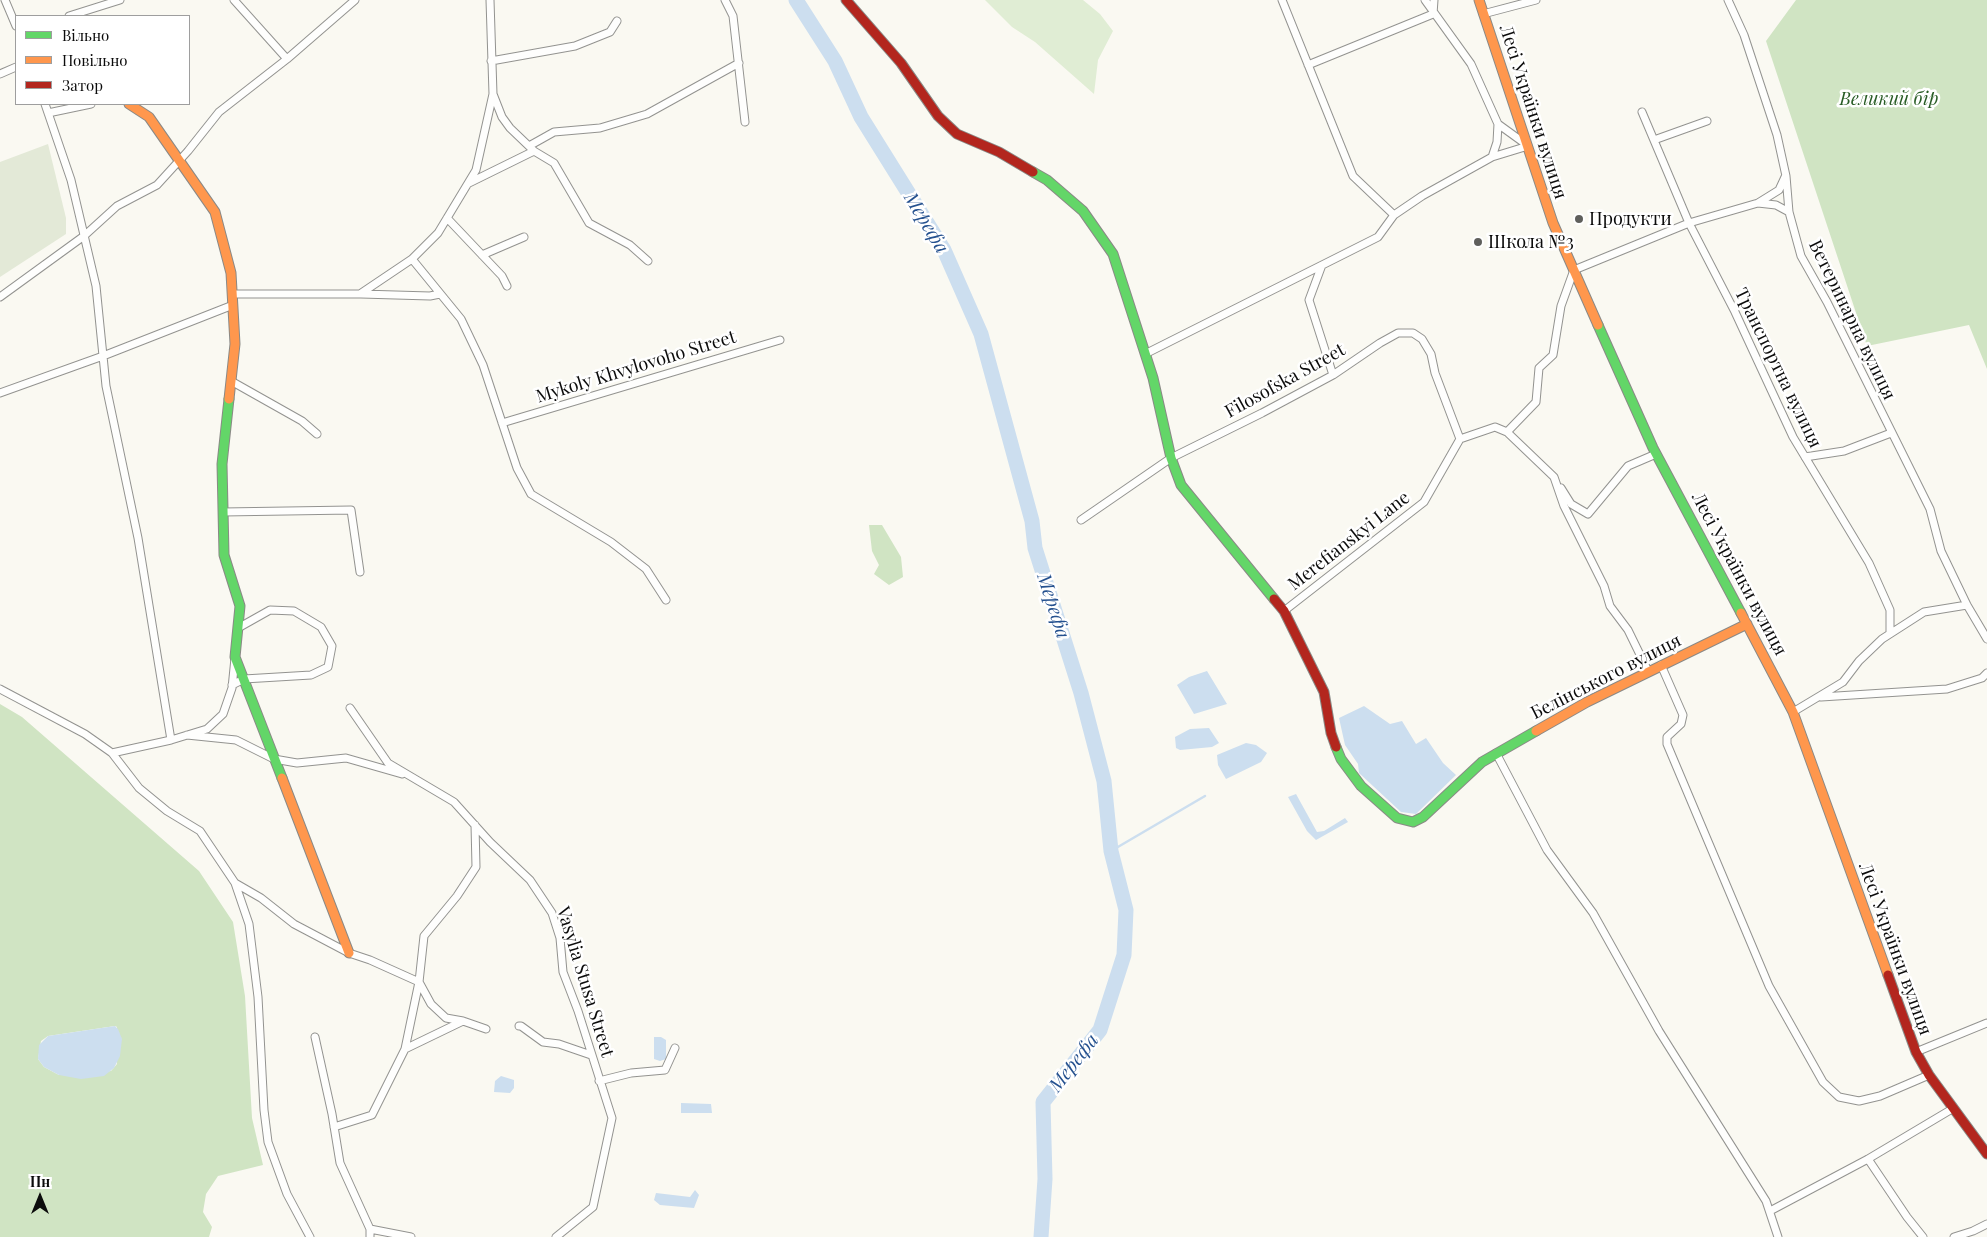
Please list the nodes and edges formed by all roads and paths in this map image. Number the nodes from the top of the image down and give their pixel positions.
1 (5, 0) edge
2 (120, 0) edge
3 (234, 0) edge
4 (355, 0) edge
5 (490, 0) edge
6 (725, 0) edge
7 (846, 0) edge
8 (1282, 0) edge
9 (1425, 0) edge
10 (1434, 0) edge
11 (1479, 0) edge
12 (1536, 0) edge
13 (1728, 0) edge
14 (1433, 14) junction
15 (1483, 14) junction
16 (72, 15) edge
17 (617, 21) dead end
18 (15, 24) edge
19 (287, 59) junction
20 (492, 61) junction
21 (739, 63) junction
22 (1308, 65) junction
23 (15, 67) edge
24 (0, 74) edge
25 (493, 94) junction
26 (45, 105) edge
27 (86, 105) edge
28 (130, 105) edge
29 (1642, 112) dead end
30 (48, 113) junction
31 (1707, 121) dead end
32 (745, 122) dead end
33 (1498, 124) junction
34 (1654, 140) junction
35 (1528, 146) junction
36 (532, 148) junction
37 (1492, 157) junction
38 (181, 160) junction
39 (1786, 176) junction
40 (468, 183) junction
41 (1758, 203) junction
42 (1789, 212) junction
43 (1394, 215) junction
44 (447, 218) junction
45 (1689, 223) junction
46 (84, 236) junction
47 (524, 237) dead end
48 (482, 255) junction
49 (412, 259) junction
50 (648, 261) dead end
51 (1322, 265) junction
52 (1574, 270) junction
53 (507, 286) dead end
54 (232, 294) junction
55 (360, 294) junction
56 (440, 294) junction
57 (0, 297) edge
58 (233, 304) junction
59 (780, 340) dead end
60 (1145, 354) junction
61 (103, 356) junction
62 (1333, 375) junction
63 (231, 381) junction
64 (0, 393) edge
65 (502, 423) junction
66 (1507, 432) junction
67 (1891, 433) junction
68 (317, 434) dead end
69 (1460, 439) junction
70 (1656, 454) junction
71 (1805, 457) junction
72 (1171, 458) junction
73 (1554, 477) junction
74 (223, 512) junction
75 (1080, 520) dead end
76 (360, 572) dead end
77 (666, 600) dead end
78 (1966, 605) junction
79 (1284, 611) junction
80 (1747, 624) junction
81 (238, 628) junction
82 (1890, 633) junction
83 (1987, 639) edge
84 (235, 657) junction
85 (1661, 665) junction
86 (1648, 671) junction
87 (1987, 673) edge
88 (244, 679) junction
89 (232, 685) junction
90 (0, 689) edge
91 (1818, 697) junction
92 (350, 708) dead end
93 (1793, 712) junction
94 (187, 735) junction
95 (171, 740) junction
96 (112, 753) junction
97 (1496, 753) junction
98 (274, 759) junction
99 (412, 777) junction
100 (475, 825) junction
101 (235, 883) junction
102 (348, 953) junction
103 (419, 982) junction
104 (463, 1021) junction
105 (1987, 1023) edge
106 (519, 1026) dead end
107 (486, 1029) dead end
108 (315, 1037) dead end
109 (405, 1048) junction
110 (675, 1048) dead end
111 (1916, 1052) junction
112 (591, 1055) junction
113 (1929, 1075) junction
114 (599, 1081) junction
115 (1952, 1109) junction
116 (334, 1127) junction
117 (1987, 1154) edge
118 (1868, 1159) junction
119 (1770, 1211) junction
120 (1987, 1224) edge
121 (370, 1229) junction
122 (310, 1237) edge
123 (370, 1237) edge
124 (411, 1237) edge
125 (556, 1237) edge
126 (1778, 1237) edge
127 (1923, 1237) edge
128 (1954, 1237) edge

1 - 18 street
2 - 16 street
3 - 19 street
4 - 19 street
5 - 20 street
6 - 21 street
7 - 60 street, Белінського вулиця
8 - 22 street
9 - 14 street
10 - 14 street
11 - 15 street, Лесі Українки вулиця
12 - 15 street
13 - 39 street, Ветеринарна вулиця
14 - 22 street
14 - 33 street
15 - 35 street, Лесі Українки вулиця
17 - 20 street
19 - 38 street
20 - 25 street
21 - 32 street
21 - 36 street
22 - 43 street
23 - 24 street
25 - 36 street
25 - 40 street
26 - 30 street
27 - 30 street
28 - 38 street
29 - 34 street, Транспортна вулиця
30 - 46 street
31 - 34 street
33 - 35 street
33 - 37 street
34 - 45 street, Транспортна вулиця
35 - 37 street
35 - 52 street, Лесі Українки вулиця
36 - 40 street
36 - 50 street
37 - 43 street
38 - 46 street
38 - 54 street
39 - 41 street
39 - 42 street, Ветеринарна вулиця
40 - 44 street
41 - 42 street
41 - 45 street
42 - 67 street, Ветеринарна вулиця
43 - 51 street
44 - 48 street
44 - 49 street
45 - 52 street
45 - 71 street, Транспортна вулиця
46 - 57 street
46 - 61 street
47 - 48 street
48 - 53 street
49 - 55 street
49 - 56 street
51 - 60 street
51 - 62 street
52 - 66 street
52 - 70 street, Лесі Українки вулиця
54 - 55 street
54 - 58 street
55 - 56 street
56 - 65 street
58 - 61 street
58 - 63 street
59 - 65 street, Mykoly Khvylovoho Street
60 - 72 street, Белінського вулиця
61 - 64 street
61 - 95 street
62 - 69 street, Filosofska Street
62 - 72 street, Filosofska Street
63 - 68 street
63 - 74 street
65 - 77 street
66 - 69 street
66 - 73 street
67 - 71 street
67 - 78 street, Ветеринарна вулиця
69 - 79 street, Merefianskyi Lane
70 - 73 street
70 - 80 street, Лесі Українки вулиця
71 - 82 street, Транспортна вулиця
72 - 75 street, Filosofska Street
72 - 79 street, Белінського вулиця
73 - 86 street
74 - 76 street
74 - 81 street
78 - 82 street
78 - 83 street, Ветеринарна вулиця
79 - 97 street, Белінського вулиця
80 - 85 street, Белінського вулиця
80 - 93 street, Лесі Українки вулиця
81 - 84 street
81 - 88 street
82 - 91 street
84 - 88 street
84 - 89 street
85 - 86 street, Белінського вулиця
85 - 113 street
86 - 97 street, Белінського вулиця
87 - 91 street
88 - 89 street
88 - 98 street
89 - 94 street
90 - 96 street
91 - 93 street
92 - 99 street, Vasylia Stusa Street
93 - 111 street, Лесі Українки вулиця
94 - 95 street
94 - 98 street
95 - 96 street
96 - 101 street
97 - 119 street
98 - 99 street
98 - 102 street
99 - 100 street, Vasylia Stusa Street
100 - 103 street
100 - 112 street, Vasylia Stusa Street
101 - 102 street
101 - 122 street
102 - 103 street
103 - 104 street
103 - 109 street
104 - 107 street
104 - 109 street
105 - 111 street
106 - 112 street
108 - 116 street
109 - 116 street
110 - 114 street
111 - 113 street, Лесі Українки вулиця
112 - 114 street, Vasylia Stusa Street
113 - 115 street, Лесі Українки вулиця
114 - 125 street, Vasylia Stusa Street
115 - 117 street, Лесі Українки вулиця
115 - 118 street
116 - 121 street
118 - 119 street
118 - 127 street
119 - 126 street
120 - 128 street
121 - 123 street
121 - 124 street

